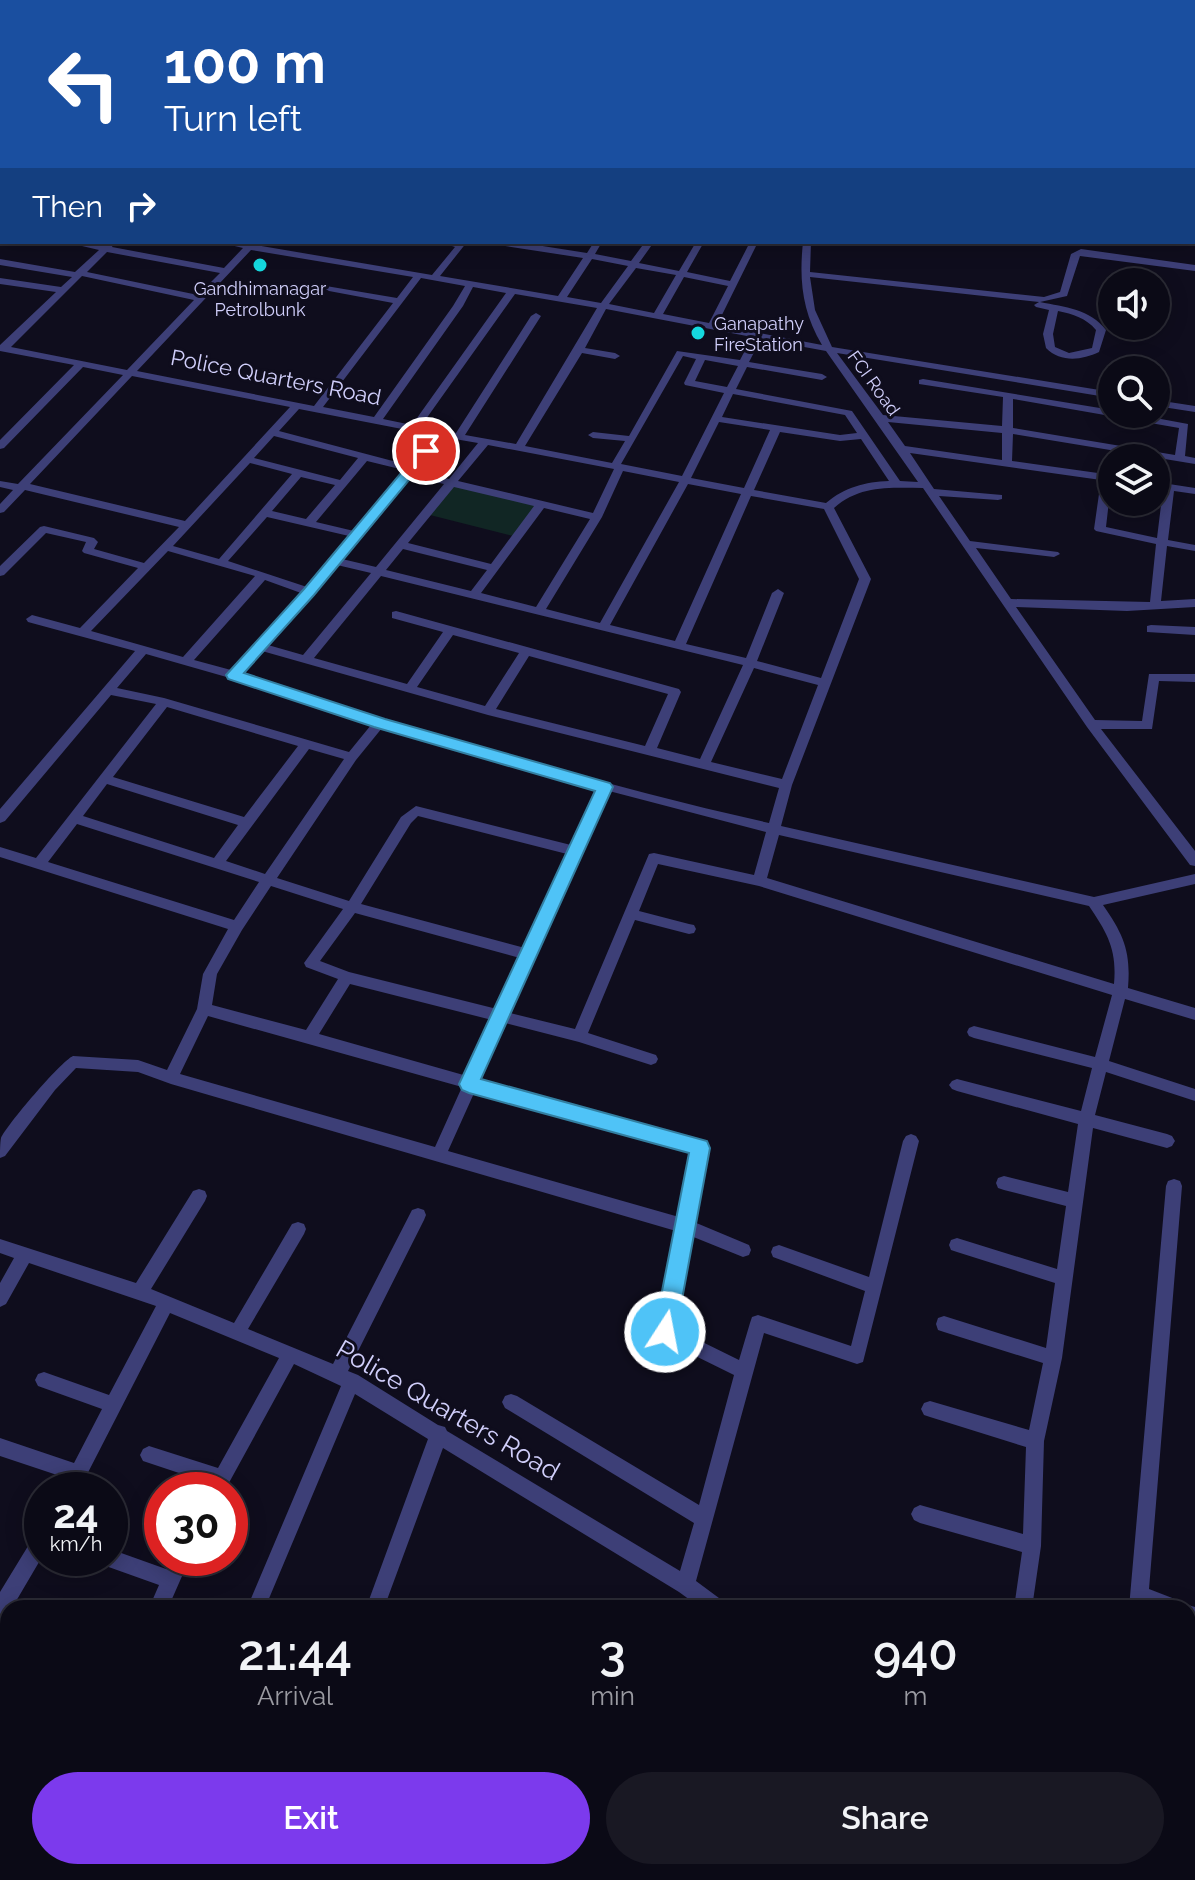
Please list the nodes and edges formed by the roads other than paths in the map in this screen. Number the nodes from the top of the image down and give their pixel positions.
1 (140, 0) edge
2 (156, 0) edge
3 (233, 244) edge
4 (462, 244) edge
5 (512, 244) edge
6 (597, 244) edge
7 (649, 244) edge
8 (699, 244) edge
9 (753, 244) edge
10 (807, 244) edge
11 (109, 245) edge
12 (249, 247) junction
13 (591, 256) junction
14 (0, 262) edge
15 (635, 265) junction
16 (1195, 268) edge
17 (226, 271) junction
18 (78, 274) junction
19 (682, 274) junction
20 (804, 274) junction
21 (419, 275) junction
22 (434, 278) junction
23 (0, 281) edge
24 (470, 284) junction
25 (733, 284) junction
26 (329, 288) dead end
27 (61, 290) junction
28 (512, 291) junction
29 (976, 293) junction
30 (200, 298) junction
31 (560, 300) junction
32 (400, 301) junction
33 (603, 306) junction
34 (1054, 308) junction
35 (536, 316) dead end
36 (657, 316) junction
37 (712, 326) junction
38 (758, 335) junction
39 (2, 349) edge
40 (829, 349) junction
41 (579, 350) junction
42 (615, 356) dead end
43 (702, 357) junction
44 (81, 364) junction
45 (744, 365) junction
46 (130, 373) junction
47 (822, 377) dead end
48 (923, 382) dead end
49 (731, 391) junction
50 (1098, 393) edge
51 (1008, 395) junction
52 (297, 405) junction
53 (1170, 405) edge
54 (1192, 408) edge
55 (317, 409) junction
56 (1098, 411) edge
57 (848, 413) junction
58 (877, 413) junction
59 (718, 419) junction
60 (376, 421) junction
61 (1170, 424) edge
62 (1190, 427) edge
63 (415, 428) junction
64 (776, 428) junction
65 (1007, 430) junction
66 (271, 432) junction
67 (440, 433) junction
68 (593, 435) dead end
69 (863, 436) junction
70 (458, 437) junction
71 (632, 439) junction
72 (485, 442) junction
73 (0, 446) edge
74 (519, 448) junction
75 (902, 449) junction
76 (365, 457) junction
77 (1180, 458) junction
78 (247, 459) junction
79 (1195, 461) edge
80 (1007, 464) junction
81 (617, 466) junction
82 (410, 471) junction
83 (299, 473) junction
84 (1098, 476) edge
85 (686, 478) junction
86 (454, 483) junction
87 (0, 484) edge
88 (342, 484) junction
89 (897, 485) junction
90 (1170, 486) edge
91 (22, 487) junction
92 (929, 488) junction
93 (748, 489) junction
94 (1195, 491) edge
95 (998, 497) dead end
96 (541, 504) junction
97 (828, 507) junction
98 (0, 510) edge
99 (265, 513) junction
100 (1102, 516) edge
101 (1165, 516) edge
102 (597, 517) junction
103 (309, 523) junction
104 (187, 525) junction
105 (357, 535) junction
106 (1162, 542) junction
107 (968, 544) junction
108 (402, 545) junction
109 (165, 547) junction
110 (1195, 548) edge
111 (1054, 554) dead end
112 (335, 561) junction
113 (221, 563) junction
114 (146, 567) junction
115 (494, 568) junction
116 (0, 572) edge
117 (380, 572) junction
118 (263, 575) junction
119 (309, 592) junction
120 (778, 593) dead end
121 (474, 595) junction
122 (1007, 603) junction
123 (1195, 603) edge
124 (1155, 605) junction
125 (539, 611) junction
126 (396, 615) dead end
127 (32, 619) dead end
128 (603, 627) junction
129 (451, 629) junction
130 (1151, 629) dead end
131 (1195, 631) edge
132 (83, 632) junction
133 (259, 646) junction
134 (679, 646) junction
135 (143, 649) junction
136 (525, 652) junction
137 (307, 658) junction
138 (187, 660) junction
139 (750, 663) junction
140 (234, 675) junction
141 (1195, 678) edge
142 (825, 683) junction
143 (411, 687) junction
144 (109, 690) junction
145 (164, 702) junction
146 (488, 711) junction
147 (379, 723) junction
148 (1091, 724) junction
149 (305, 745) junction
150 (649, 752) junction
151 (352, 757) junction
152 (703, 766) junction
153 (105, 779) junction
154 (786, 785) junction
155 (604, 787) junction
156 (0, 818) edge
157 (75, 818) junction
158 (247, 823) junction
159 (775, 830) junction
160 (576, 851) junction
161 (0, 852) edge
162 (1195, 861) edge
163 (218, 862) junction
164 (39, 864) junction
165 (271, 879) junction
166 (1195, 879) edge
167 (759, 881) junction
168 (1094, 902) junction
169 (352, 907) junction
170 (631, 914) junction
171 (237, 926) junction
172 (689, 929) dead end
173 (530, 955) junction
174 (347, 977) junction
175 (1120, 992) junction
176 (204, 1009) junction
177 (1195, 1014) edge
178 (500, 1015) junction
179 (974, 1032) dead end
180 (579, 1036) junction
181 (309, 1037) junction
182 (651, 1059) dead end
183 (1100, 1064) junction
184 (171, 1078) junction
185 (469, 1084) junction
186 (957, 1085) dead end
187 (1195, 1095) edge
188 (1086, 1120) junction
189 (911, 1141) dead end
190 (1167, 1141) dead end
191 (0, 1151) edge
192 (439, 1155) junction
193 (1004, 1183) dead end
194 (1174, 1186) dead end
195 (199, 1196) dead end
196 (1075, 1201) junction
197 (418, 1215) dead end
198 (685, 1226) junction
199 (298, 1229) dead end
200 (957, 1245) dead end
201 (0, 1246) edge
202 (743, 1250) dead end
203 (779, 1252) dead end
204 (25, 1255) junction
205 (1065, 1279) junction
206 (875, 1287) junction
207 (140, 1292) junction
208 (0, 1299) edge
209 (166, 1304) junction
210 (944, 1324) dead end
211 (237, 1333) junction
212 (290, 1354) junction
213 (1053, 1358) junction
214 (744, 1371) junction
215 (344, 1377) junction
216 (44, 1380) dead end
217 (511, 1402) dead end
218 (114, 1405) junction
219 (930, 1409) dead end
220 (439, 1433) junction
221 (1035, 1441) junction
222 (0, 1447) edge
223 (149, 1455) dead end
224 (75, 1472) edge
225 (79, 1472) edge
226 (190, 1472) edge
227 (226, 1472) edge
228 (920, 1514) dead end
229 (704, 1519) junction
230 (1032, 1546) junction
231 (128, 1565) edge
232 (24, 1569) edge
233 (172, 1576) edge
234 (170, 1580) junction
235 (686, 1585) junction
236 (6, 1600) edge
237 (161, 1600) edge
238 (259, 1600) edge
239 (378, 1600) edge
240 (706, 1600) edge
241 (1024, 1600) edge
242 (1139, 1600) edge

1 - 2 street
3 - 12 street, FCI Road
4 - 22 street
5 - 13 street
6 - 13 street
7 - 15 street
8 - 19 street
9 - 25 street
10 - 20 street
11 - 17 street
11 - 18 street
12 - 17 street
12 - 21 street, FCI Road
13 - 15 street
13 - 31 street
14 - 18 street
15 - 19 street
15 - 33 street
16 - 29 street
17 - 30 street
18 - 27 street
18 - 30 street
19 - 25 street
19 - 36 street
20 - 29 street
20 - 40 street
21 - 22 street, FCI Road
21 - 32 street
22 - 24 street, FCI Road
23 - 27 street
24 - 28 street, FCI Road
24 - 60 street
25 - 37 street
26 - 32 street
27 - 39 street
28 - 31 street, FCI Road
28 - 63 street
29 - 34 street
30 - 46 street
31 - 33 street, FCI Road
32 - 55 street
33 - 36 street, FCI Road
33 - 41 street
34 - 34 street
35 - 70 street
36 - 37 street, FCI Road
37 - 38 street, FCI Road
38 - 40 street, FCI Road
38 - 45 street
39 - 44 street, Police Quarters Road
40 - 50 street
40 - 58 street, FCI Road
41 - 42 street
41 - 74 street
43 - 45 street
43 - 49 street
43 - 71 street
44 - 46 street, Police Quarters Road
44 - 73 street
45 - 47 street
45 - 49 street
46 - 52 street, Police Quarters Road
46 - 91 street
48 - 51 street
49 - 57 street
49 - 59 street
51 - 56 street
51 - 65 street
52 - 55 street, Police Quarters Road
52 - 66 street
53 - 54 street
54 - 62 street
55 - 60 street, Police Quarters Road
57 - 58 street
57 - 69 street
58 - 65 street
58 - 75 street, FCI Road
59 - 64 street
59 - 85 street
60 - 63 street, Police Quarters Road
61 - 62 street
62 - 77 street
63 - 67 street, Police Quarters Road
64 - 69 street
64 - 93 street
65 - 77 street
65 - 80 street
66 - 76 street
66 - 78 street
67 - 70 street, Police Quarters Road
67 - 82 street
68 - 71 street
69 - 89 street
70 - 72 street, Police Quarters Road
71 - 81 street
72 - 74 street, Police Quarters Road
72 - 86 street
74 - 81 street, Police Quarters Road
75 - 80 street
75 - 92 street, FCI Road
76 - 82 street
76 - 88 street
77 - 79 street
78 - 83 street
78 - 104 street
80 - 84 street
81 - 85 street, Police Quarters Road
81 - 102 street
82 - 86 street
82 - 105 street
83 - 88 street
83 - 99 street
85 - 93 street, Police Quarters Road
85 - 128 street
86 - 96 street
86 - 108 street
87 - 91 street
88 - 103 street
89 - 92 street
89 - 97 street
90 - 94 street
91 - 98 street
91 - 104 street
92 - 95 street
92 - 107 street, FCI Road
93 - 97 street, Police Quarters Road
93 - 134 street
96 - 102 street
96 - 115 street
97 - 142 street
99 - 103 street
99 - 113 street
100 - 106 street
101 - 106 street
102 - 125 street
103 - 105 street
104 - 109 street
105 - 112 street
106 - 110 street
106 - 124 street
107 - 111 street
107 - 122 street, FCI Road
108 - 115 street
108 - 117 street
109 - 113 street
109 - 114 street
112 - 117 street
112 - 119 street
113 - 118 street
114 - 116 street
114 - 132 street
115 - 121 street
117 - 121 street
117 - 137 street
118 - 119 street
118 - 138 street
119 - 133 street
120 - 139 street
121 - 125 street
122 - 124 street
122 - 148 street, FCI Road
123 - 124 street
125 - 128 street
126 - 129 street
127 - 132 street
128 - 134 street
129 - 136 street
129 - 143 street
130 - 131 street
132 - 135 street
133 - 137 street
133 - 140 street
134 - 139 street
135 - 138 street
135 - 144 street
136 - 146 street
136 - 150 street
137 - 143 street
138 - 140 street
139 - 142 street
139 - 152 street
140 - 147 street
141 - 148 street
142 - 154 street
143 - 146 street
144 - 145 street
144 - 156 street
145 - 149 street
145 - 153 street
146 - 150 street
147 - 151 street
147 - 155 street
148 - 162 street, FCI Road
149 - 151 street
149 - 158 street
150 - 152 street
151 - 165 street
152 - 154 street
153 - 157 street
153 - 158 street
154 - 159 street
155 - 159 street
155 - 160 street
157 - 163 street
157 - 164 street
158 - 163 street
159 - 167 street
159 - 168 street
160 - 169 street
160 - 173 street
161 - 164 street
163 - 165 street
164 - 171 street
165 - 169 street
165 - 171 street
166 - 168 street
167 - 170 street
167 - 175 street
168 - 175 street
169 - 173 street
169 - 174 street
170 - 172 street
170 - 180 street
171 - 176 street
173 - 178 street
174 - 178 street
174 - 181 street
175 - 177 street
175 - 183 street
176 - 181 street
176 - 184 street
178 - 180 street
178 - 185 street
179 - 183 street
180 - 182 street
181 - 185 street
183 - 187 street
183 - 188 street
184 - 191 street
184 - 192 street
185 - 192 street
185 - 198 street
186 - 188 street
188 - 190 street
188 - 196 street
189 - 206 street
192 - 198 street
193 - 196 street
194 - 242 street
195 - 207 street
196 - 205 street
197 - 215 street
198 - 202 street
198 - 214 street
199 - 211 street
200 - 205 street
201 - 204 street, Police Quarters Road
203 - 206 street
204 - 207 street, Police Quarters Road
204 - 208 street
205 - 213 street
206 - 214 street
207 - 209 street, Police Quarters Road
209 - 211 street, Police Quarters Road
209 - 218 street
210 - 213 street
211 - 212 street, Police Quarters Road
212 - 215 street, Police Quarters Road
212 - 227 street
213 - 221 street
214 - 229 street
215 - 220 street, Police Quarters Road
215 - 238 street
216 - 218 street
217 - 229 street
218 - 225 street
219 - 221 street
220 - 235 street, Police Quarters Road
220 - 239 street
221 - 230 street
222 - 224 street
223 - 226 street
228 - 230 street
229 - 235 street
230 - 241 street
231 - 234 street
232 - 236 street
233 - 234 street
234 - 237 street
235 - 240 street, Police Quarters Road

